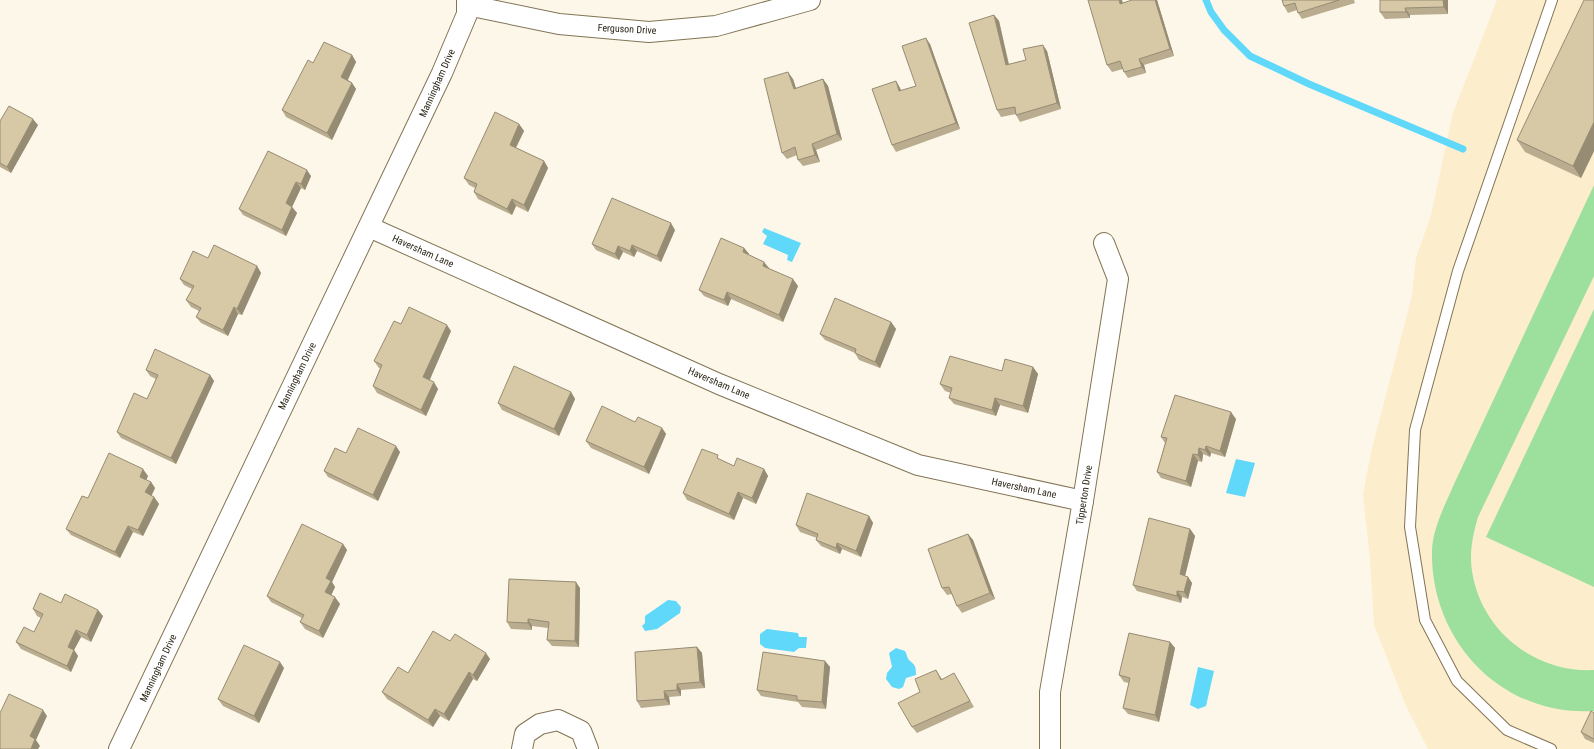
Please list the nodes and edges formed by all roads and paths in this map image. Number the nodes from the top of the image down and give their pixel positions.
1 (810, 0) edge
2 (1552, 0) edge
3 (467, 2) edge
4 (368, 227) junction
5 (1104, 243) dead end
6 (1083, 500) junction
7 (119, 749) edge
8 (522, 749) edge
9 (588, 749) edge
10 (1050, 749) edge
11 (1551, 749) edge

1 - 3 street, Ferguson Drive
2 - 11 lane
3 - 4 street, Manningham Drive
4 - 6 street, Haversham Lane
4 - 7 street, Manningham Drive
5 - 6 street, Tipperton Drive
6 - 10 street, Tipperton Drive
8 - 9 street

